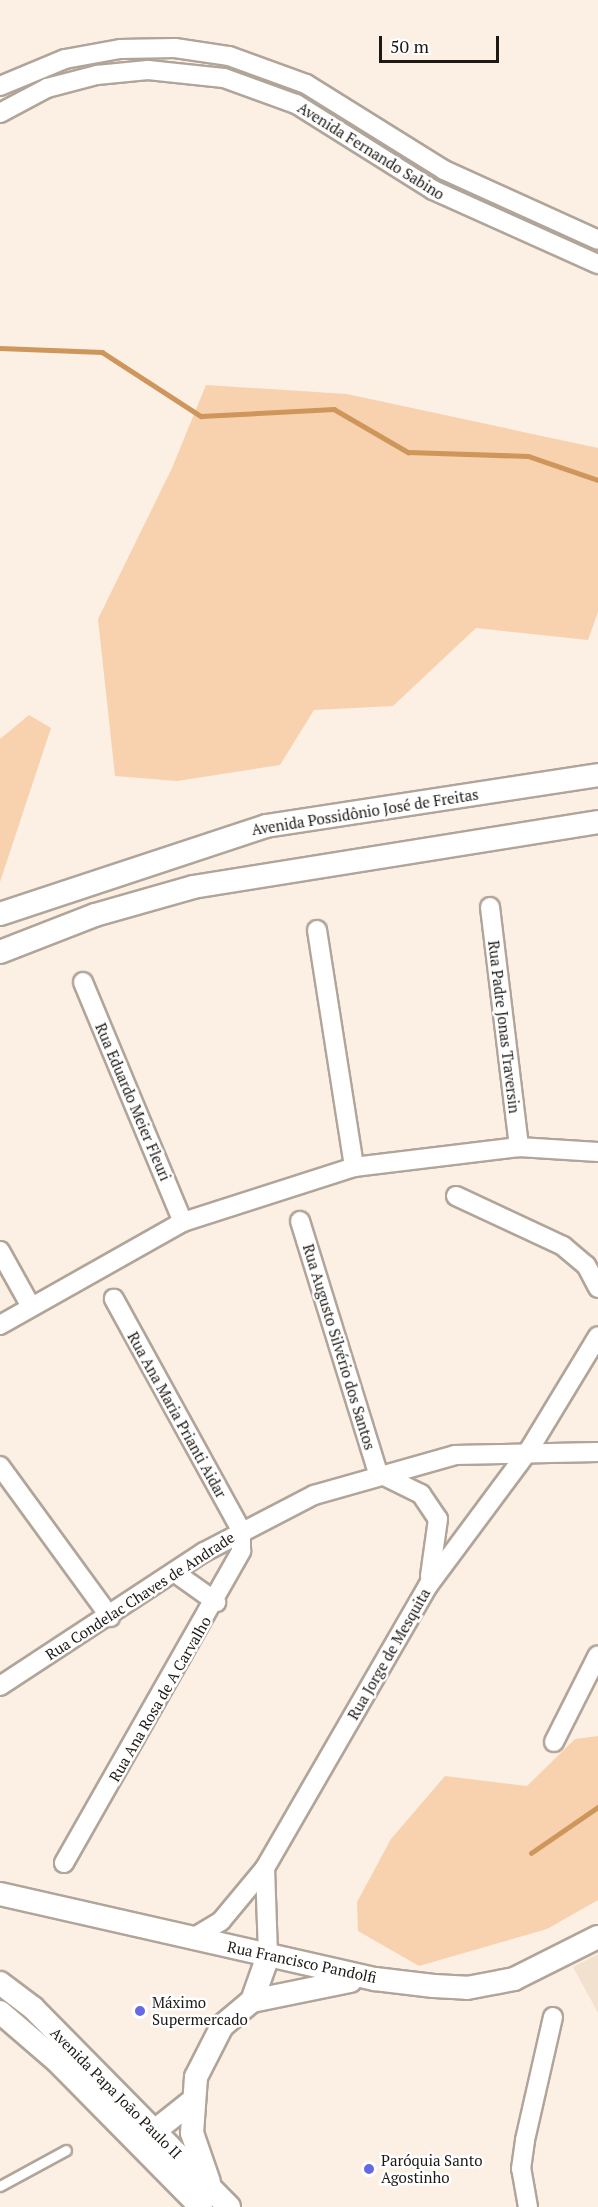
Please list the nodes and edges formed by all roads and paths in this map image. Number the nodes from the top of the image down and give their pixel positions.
1 (0, 86) edge
2 (0, 113) edge
3 (598, 240) edge
4 (598, 264) edge
5 (598, 775) edge
6 (598, 822) edge
7 (489, 907) dead end
8 (0, 914) edge
9 (317, 930) dead end
10 (0, 952) edge
11 (83, 982) dead end
12 (519, 1147) junction
13 (598, 1152) edge
14 (354, 1167) junction
15 (456, 1196) dead end
16 (300, 1221) dead end
17 (183, 1222) junction
18 (0, 1251) edge
19 (598, 1288) edge
20 (114, 1299) dead end
21 (30, 1305) junction
22 (0, 1325) edge
23 (598, 1336) edge
24 (528, 1450) junction
25 (598, 1452) edge
26 (0, 1466) edge
27 (378, 1473) junction
28 (241, 1530) junction
29 (174, 1572) junction
30 (428, 1586) junction
31 (216, 1602) junction
32 (110, 1617) junction
33 (598, 1655) edge
34 (0, 1686) edge
35 (554, 1742) dead end
36 (64, 1863) dead end
37 (266, 1868) junction
38 (5, 1899) edge
39 (598, 1937) edge
40 (193, 1938) junction
41 (268, 1956) junction
42 (375, 1979) junction
43 (0, 1983) edge
44 (252, 2001) junction
45 (1, 2014) edge
46 (553, 2017) dead end
47 (190, 2103) junction
48 (146, 2137) junction
49 (66, 2150) dead end
50 (0, 2186) edge
51 (206, 2198) edge
52 (228, 2207) edge
53 (528, 2207) edge

1 - 3 street, Avenida Fernando Sabino
2 - 4 street, Avenida Fernando Sabino
5 - 8 street, Avenida Possidônio José de Freitas
6 - 10 street
7 - 12 street, Rua Padre Jonas Traversin
9 - 14 street
11 - 17 street, Rua Eduardo Meier Fleuri
12 - 13 street
12 - 14 street
14 - 17 street
15 - 19 street
16 - 27 street, Rua Augusto Silvério dos Santos
17 - 21 street
18 - 21 street
20 - 28 street, Rua Ana Maria Prianti Aidar
21 - 22 street
23 - 24 street, Rua Jorge de Mesquita
24 - 25 street, Rua Condelac Chaves de Andrade
24 - 27 street, Rua Condelac Chaves de Andrade
24 - 30 street, Rua Jorge de Mesquita
26 - 32 street
27 - 28 street, Rua Condelac Chaves de Andrade
27 - 30 street
28 - 29 street, Rua Condelac Chaves de Andrade
28 - 31 street, Rua Ana Rosa de A Carvalho
29 - 31 street
29 - 32 street, Rua Condelac Chaves de Andrade
30 - 37 street, Rua Jorge de Mesquita
31 - 36 street, Rua Ana Rosa de A Carvalho
32 - 34 street, Rua Condelac Chaves de Andrade
33 - 35 street
37 - 40 street, Rua Jorge de Mesquita
37 - 41 street
38 - 40 street, Rua Francisco Pandolfi
39 - 42 street, Rua Francisco Pandolfi
40 - 41 street, Rua Francisco Pandolfi
41 - 42 street, Rua Francisco Pandolfi
41 - 44 street
42 - 44 street
43 - 48 street, Avenida Papa João Paulo II
44 - 47 street
45 - 48 street, Avenida Papa João Paulo II
46 - 53 street
47 - 48 street
47 - 51 street
48 - 51 street, Avenida Papa João Paulo II
49 - 50 lane
51 - 52 street, Avenida Papa João Paulo II

